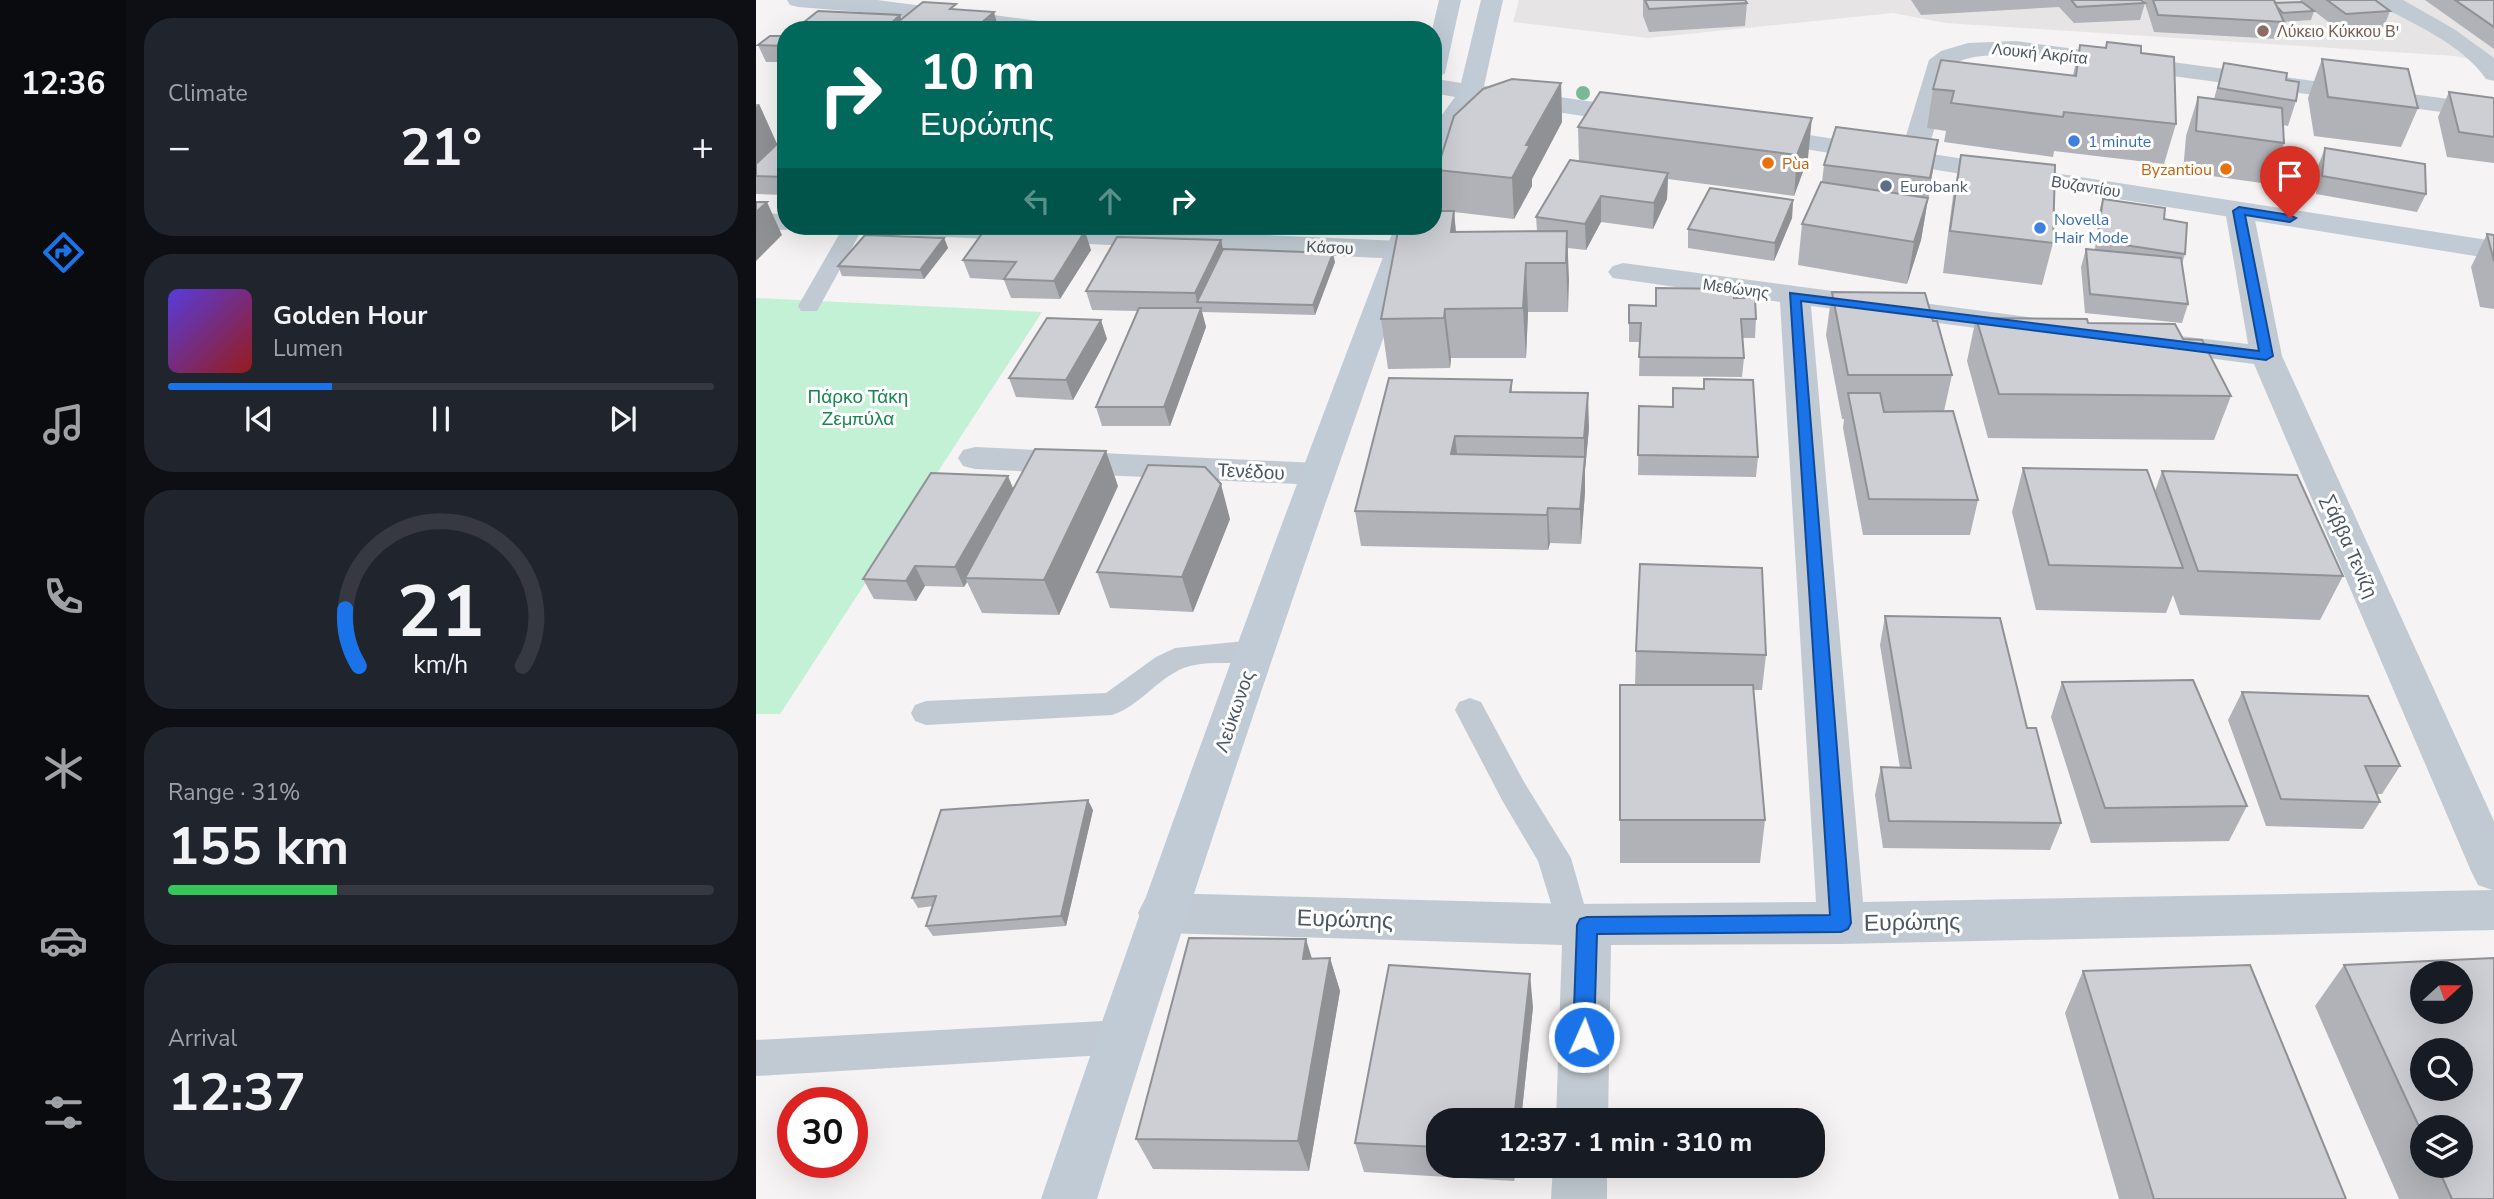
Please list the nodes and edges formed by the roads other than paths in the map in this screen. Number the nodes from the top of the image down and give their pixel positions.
1 (798, 0) edge
2 (1450, 0) edge
3 (1492, 0) edge
4 (2386, 0) edge
5 (986, 21) edge
6 (1442, 25) edge
7 (2494, 74) edge
8 (1442, 87) edge
9 (1471, 91) junction
10 (1590, 109) junction
11 (2494, 112) edge
12 (1668, 121) edge
13 (1732, 131) edge
14 (1442, 138) edge
15 (1442, 145) edge
16 (1909, 159) junction
17 (2239, 211) junction
18 (756, 221) edge
19 (777, 222) edge
20 (849, 235) edge
21 (1274, 235) edge
22 (1405, 238) edge
23 (2494, 250) edge
24 (1623, 272) dead end
25 (1795, 296) junction
26 (810, 306) dead end
27 (2058, 330) edge
28 (2127, 338) edge
29 (2266, 356) junction
30 (975, 458) dead end
31 (1317, 474) junction
32 (1255, 651) junction
33 (1470, 710) dead end
34 (926, 713) dead end
35 (2494, 871) edge
36 (2494, 910) edge
37 (1162, 914) junction
38 (1841, 923) junction
39 (1580, 925) junction
40 (1122, 1037) junction
41 (756, 1058) edge
42 (1582, 1108) edge
43 (1580, 1178) edge
44 (1069, 1199) edge
45 (1579, 1199) edge

1 - 5 main road
2 - 6 main road
3 - 9 main road
4 - 7 street
8 - 9 main road
9 - 10 main road
9 - 14 main road
10 - 12 main road
10 - 15 main road
11 - 16 street, Λουκή Ακρίτα
13 - 16 main road, Βυζαντίου
16 - 17 main road, Βυζαντίου
17 - 23 main road, Βυζαντίου
17 - 29 street, Σάββα Τενίζη
18 - 19 street
20 - 26 lane
21 - 22 street, Κάσου
22 - 31 main road, Λεύκωνος
24 - 25 street, Μεθώνης
25 - 27 street, Μεθώνης
25 - 38 street
28 - 29 street
29 - 35 street, Σάββα Τενίζη
30 - 31 street, Τενέδου
31 - 32 main road, Λεύκωνος
32 - 34 lane
32 - 37 main road, Λεύκωνος
33 - 39 lane
36 - 38 street, Ευρώπης
37 - 39 street, Ευρώπης
37 - 40 main road, Λεύκωνος
38 - 39 street, Ευρώπης
39 - 42 street
40 - 41 lane
40 - 44 main road, Λεύκωνος
43 - 45 street

